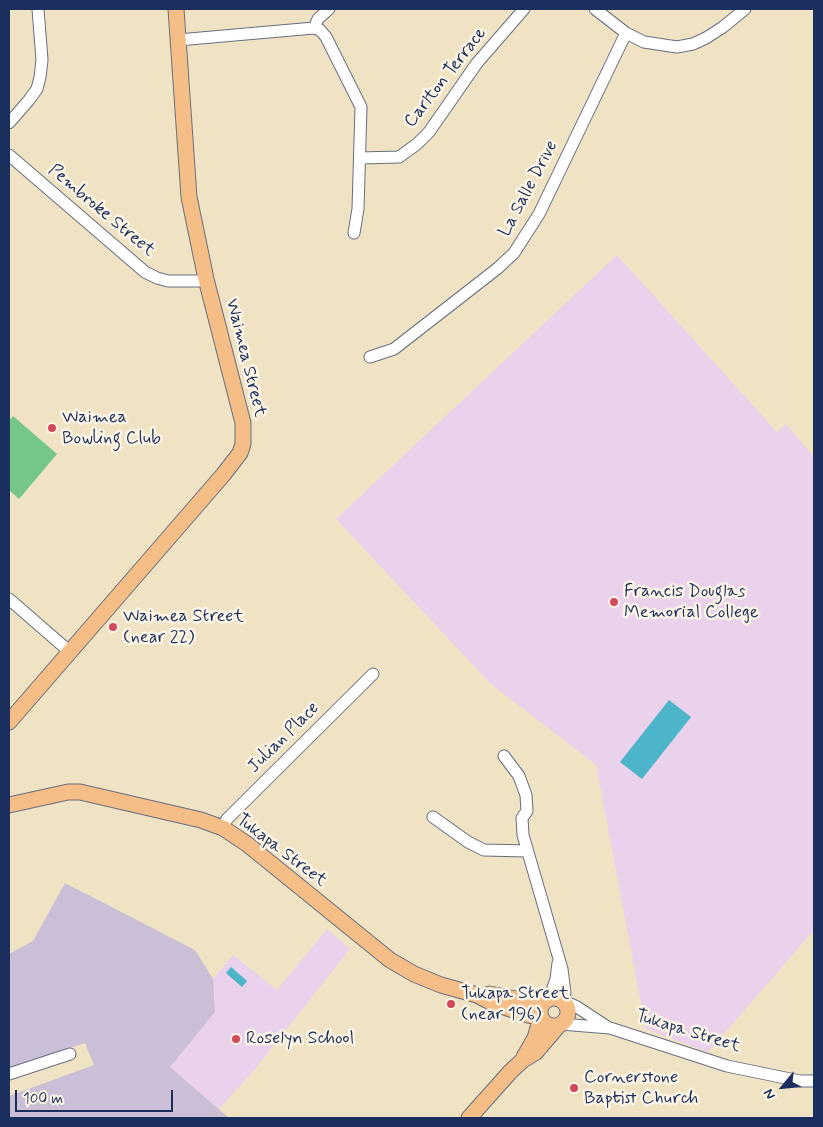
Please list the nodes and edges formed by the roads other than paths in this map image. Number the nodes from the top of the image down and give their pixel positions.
1 (38, 9) edge
2 (176, 9) edge
3 (329, 9) edge
4 (524, 9) edge
5 (596, 9) edge
6 (745, 9) edge
7 (314, 28) junction
8 (626, 33) junction
9 (178, 40) junction
10 (9, 123) edge
11 (9, 155) edge
12 (360, 158) junction
13 (354, 233) dead end
14 (206, 279) junction
15 (370, 357) dead end
16 (9, 599) edge
17 (70, 652) junction
18 (373, 674) dead end
19 (9, 722) edge
20 (504, 756) dead end
21 (10, 804) edge
22 (433, 817) dead end
23 (222, 828) junction
24 (527, 851) junction
25 (477, 995) junction
26 (554, 1000) junction
27 (540, 1017) junction
28 (560, 1025) junction
29 (610, 1028) junction
30 (70, 1054) dead end
31 (523, 1060) junction
32 (9, 1074) edge
33 (814, 1081) edge
34 (469, 1118) edge

1 - 10 street
2 - 9 main road, Waimea Street
3 - 7 street
4 - 12 street, Carlton Terrace
5 - 8 street
6 - 8 street
7 - 9 street
7 - 12 street
8 - 15 street, La Salle Drive
9 - 14 main road, Waimea Street
11 - 14 street, Pembroke Street
12 - 13 street
14 - 17 main road, Waimea Street
16 - 17 street
17 - 19 main road, Waimea Street
18 - 23 street, Julian Place
20 - 24 street
21 - 23 main road, Tukapa Street
22 - 24 street
23 - 25 main road, Tukapa Street
24 - 26 street
25 - 26 main road, Tukapa Street
25 - 27 main road, Tukapa Street
26 - 27 main road
26 - 28 main road
26 - 29 street, Tukapa Street
27 - 28 main road
27 - 31 main road
28 - 29 street, Tukapa Street
28 - 31 main road
29 - 33 street, Tukapa Street
30 - 32 street
31 - 34 main road

